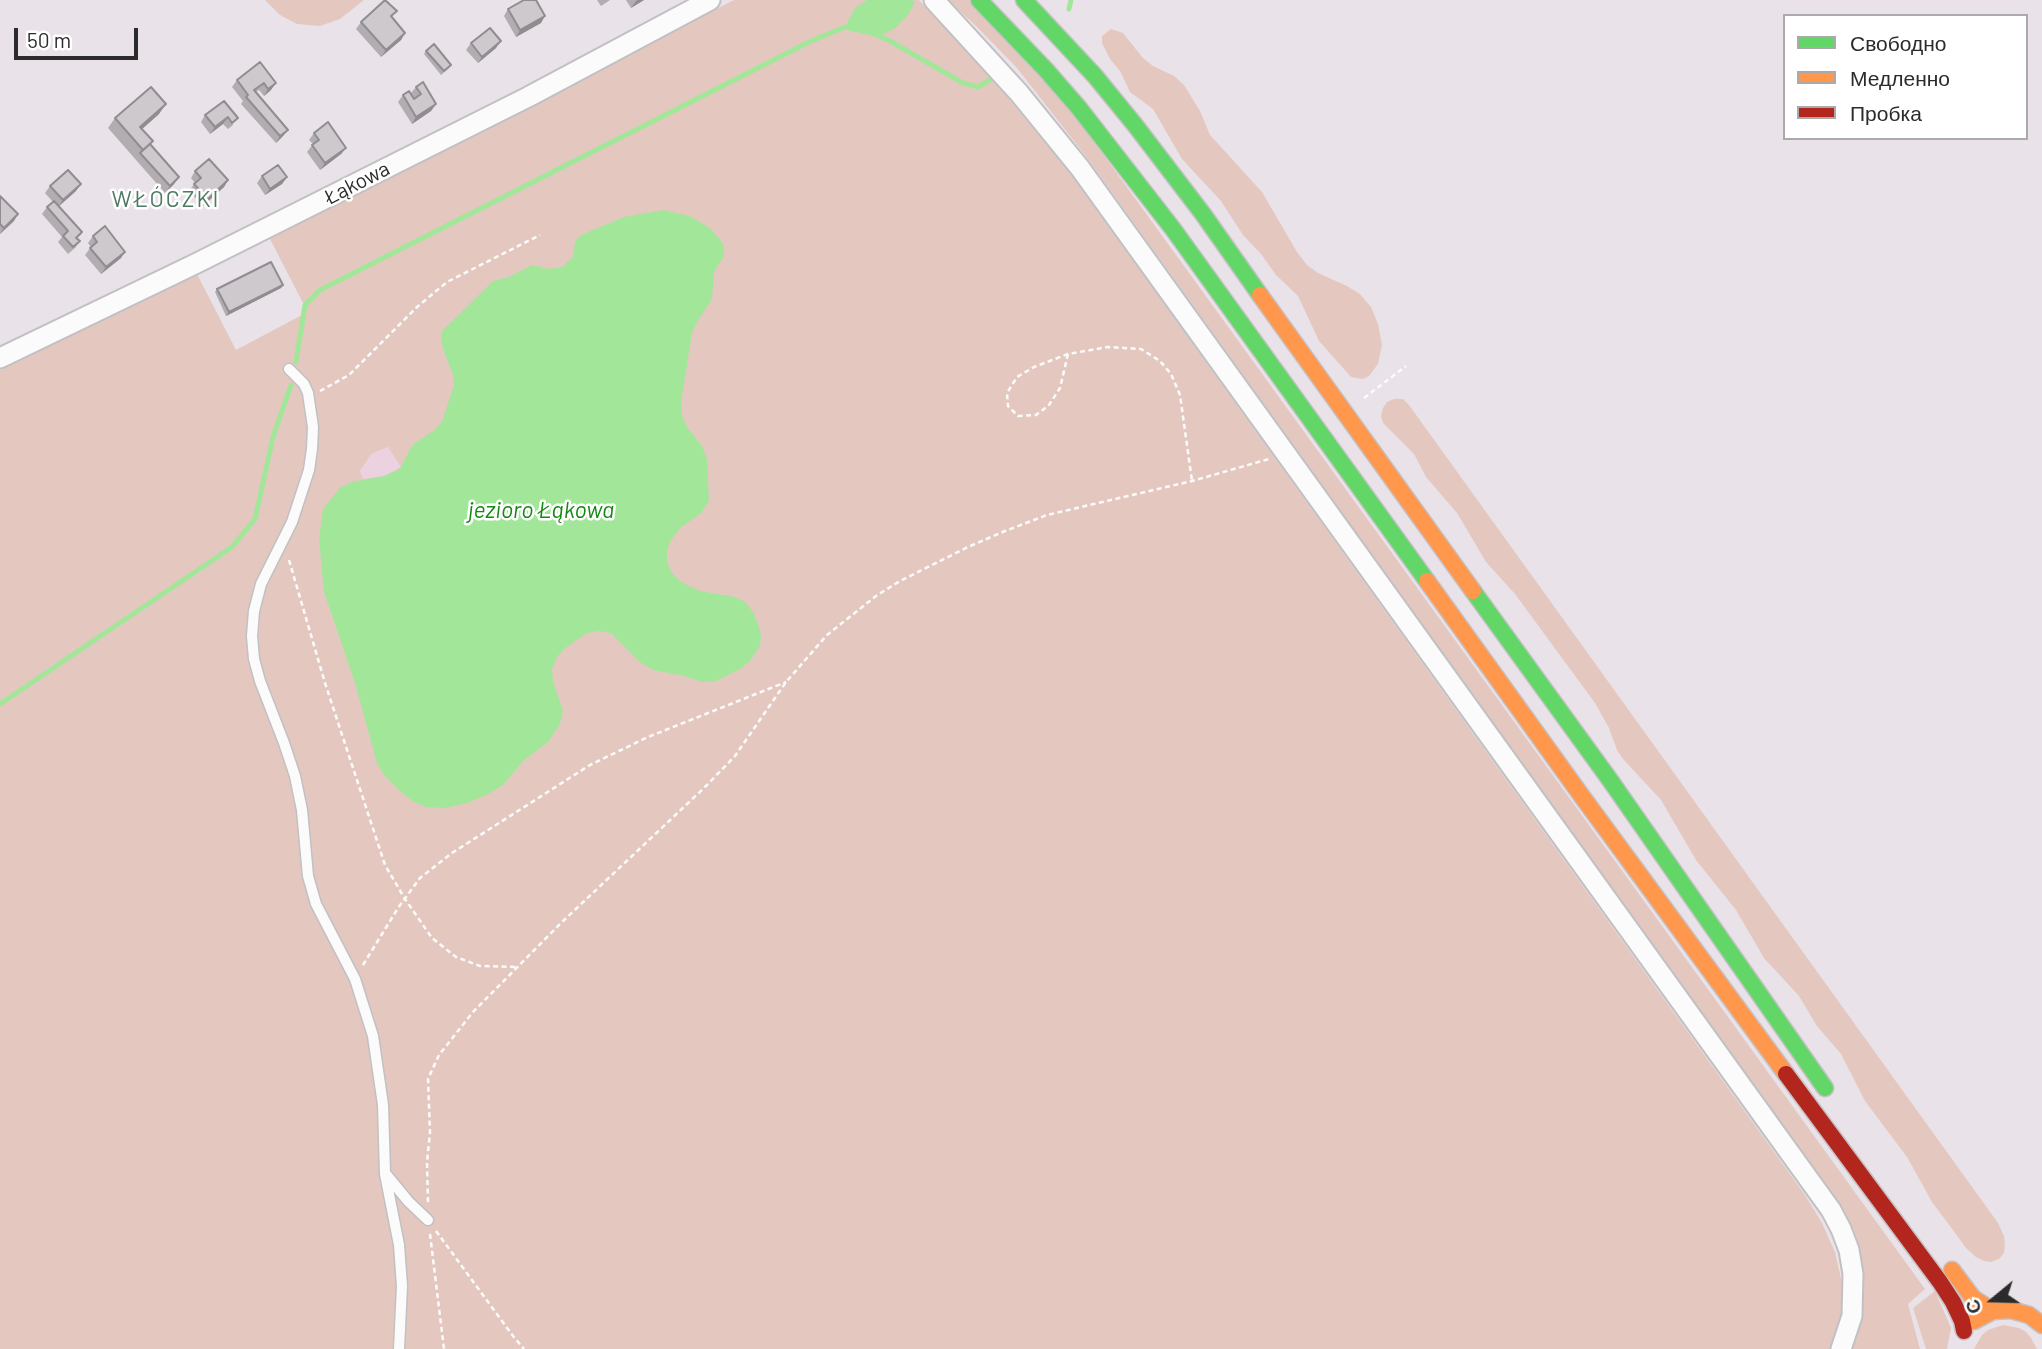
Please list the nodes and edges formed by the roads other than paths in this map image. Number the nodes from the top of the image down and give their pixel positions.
1 (710, 0) edge
2 (934, 0) edge
3 (979, 0) edge
4 (1024, 0) edge
5 (0, 358) edge
6 (289, 369) dead end
7 (1838, 1106) dead end
8 (385, 1173) junction
9 (428, 1220) road end
10 (1946, 1261) dead end
11 (1993, 1311) junction
12 (2042, 1325) edge
13 (399, 1349) edge
14 (1841, 1349) edge

1 - 5 street, Łąkowa
2 - 14 street
3 - 11 highway
4 - 7 highway
6 - 8 lane
8 - 9 lane
8 - 13 lane
10 - 11 highway
11 - 12 highway

